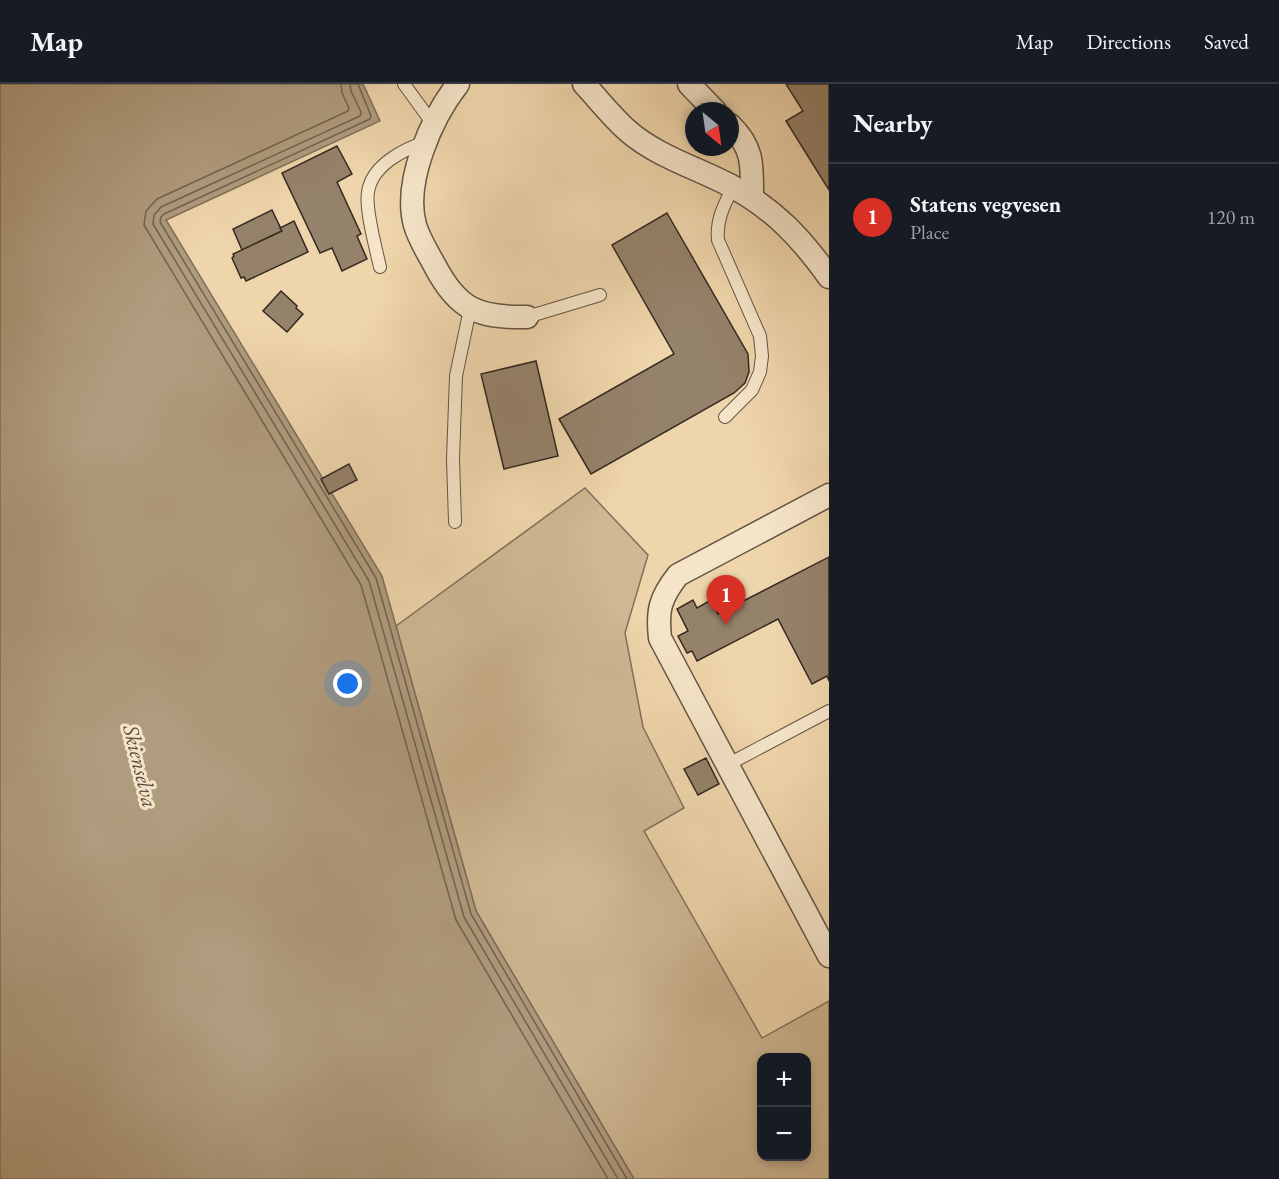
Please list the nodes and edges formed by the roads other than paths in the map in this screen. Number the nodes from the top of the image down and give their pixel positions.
1 (404, 84) edge
2 (458, 84) edge
3 (584, 84) edge
4 (689, 84) edge
5 (706, 102) edge
6 (430, 133) junction
7 (739, 136) edge
8 (742, 192) junction
9 (380, 267) dead end
10 (829, 277) edge
11 (600, 296) dead end
12 (470, 309) junction
13 (527, 317) joint
14 (725, 417) dead end
15 (829, 495) edge
16 (455, 522) dead end
17 (829, 711) edge
18 (727, 765) junction
19 (829, 956) edge

1 - 6 lane
2 - 6 street
3 - 8 street
4 - 5 street
6 - 9 lane
6 - 12 street
7 - 8 street
8 - 10 street
8 - 14 lane
11 - 13 lane
12 - 13 street
12 - 16 lane
15 - 18 street
17 - 18 lane
18 - 19 street

